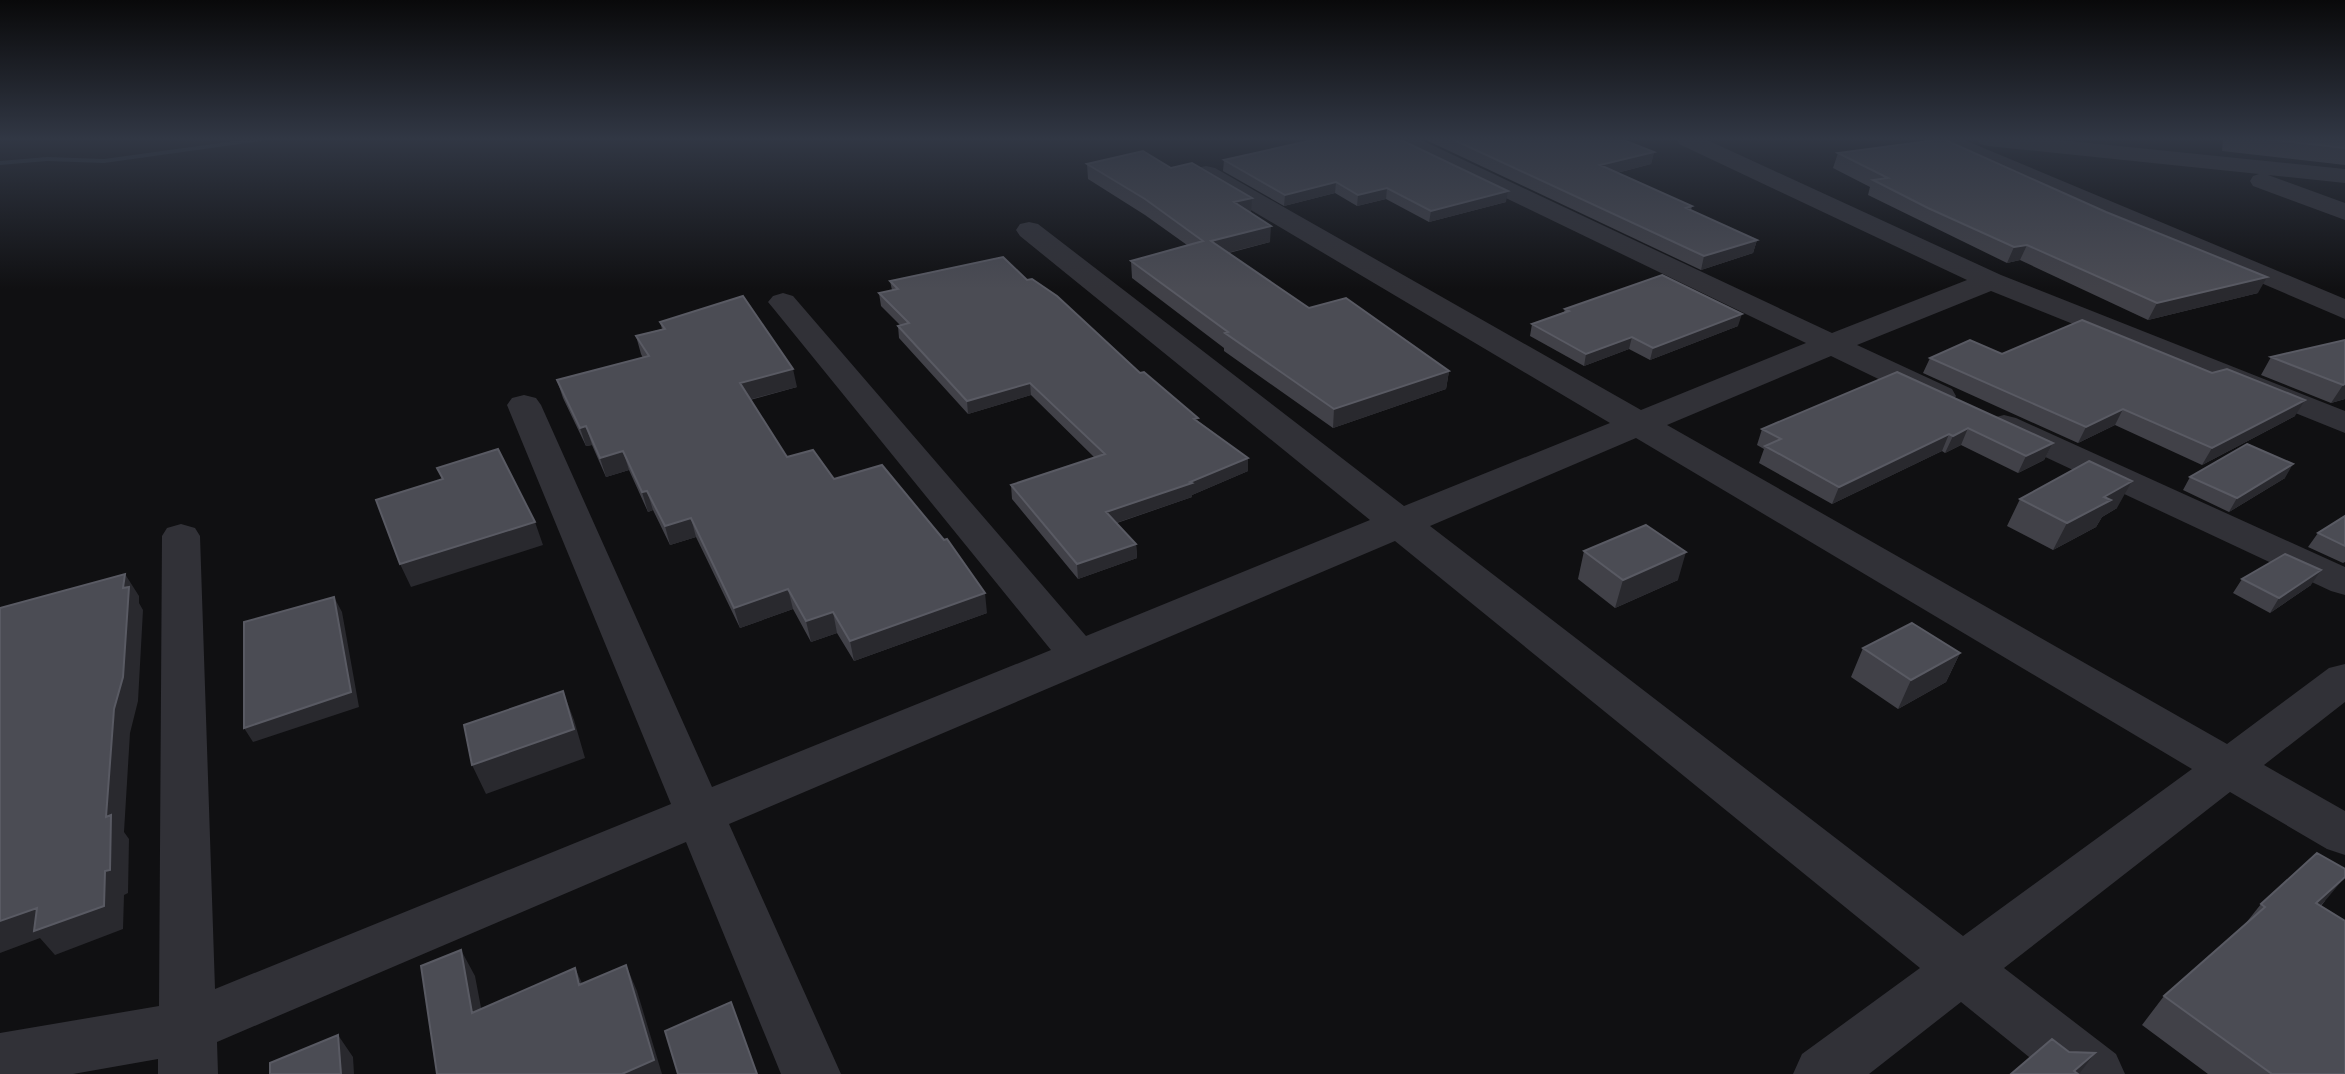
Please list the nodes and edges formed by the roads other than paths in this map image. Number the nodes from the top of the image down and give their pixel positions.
1 (1234, 189) edge
2 (1506, 189) edge
3 (1794, 189) edge
4 (2062, 189) edge
5 (2284, 189) edge
6 (2345, 212) edge
7 (1029, 230) dead end
8 (1991, 281) junction
9 (783, 302) dead end
10 (2345, 310) edge
11 (1829, 345) junction
12 (524, 405) dead end
13 (2345, 423) edge
14 (1638, 424) junction
15 (1400, 524) junction
16 (181, 536) dead end
17 (2345, 582) edge
18 (1080, 657) junction
19 (2345, 679) edge
20 (2228, 767) junction
21 (700, 815) junction
22 (2345, 835) edge
23 (1962, 969) junction
24 (188, 1051) edge
25 (0, 1060) edge
26 (811, 1074) edge
27 (1823, 1074) edge
28 (2095, 1074) edge

1 - 14 street
2 - 11 street
3 - 8 street
4 - 10 street
5 - 6 street
7 - 15 street
8 - 11 street
8 - 13 street
9 - 18 street
11 - 14 street
11 - 17 street
12 - 21 street
14 - 15 street
14 - 20 street
15 - 18 street
15 - 23 street
16 - 24 street
18 - 21 street
19 - 20 street
20 - 22 street
20 - 23 street
21 - 24 street
21 - 26 street
23 - 27 street
23 - 28 street
24 - 25 street

